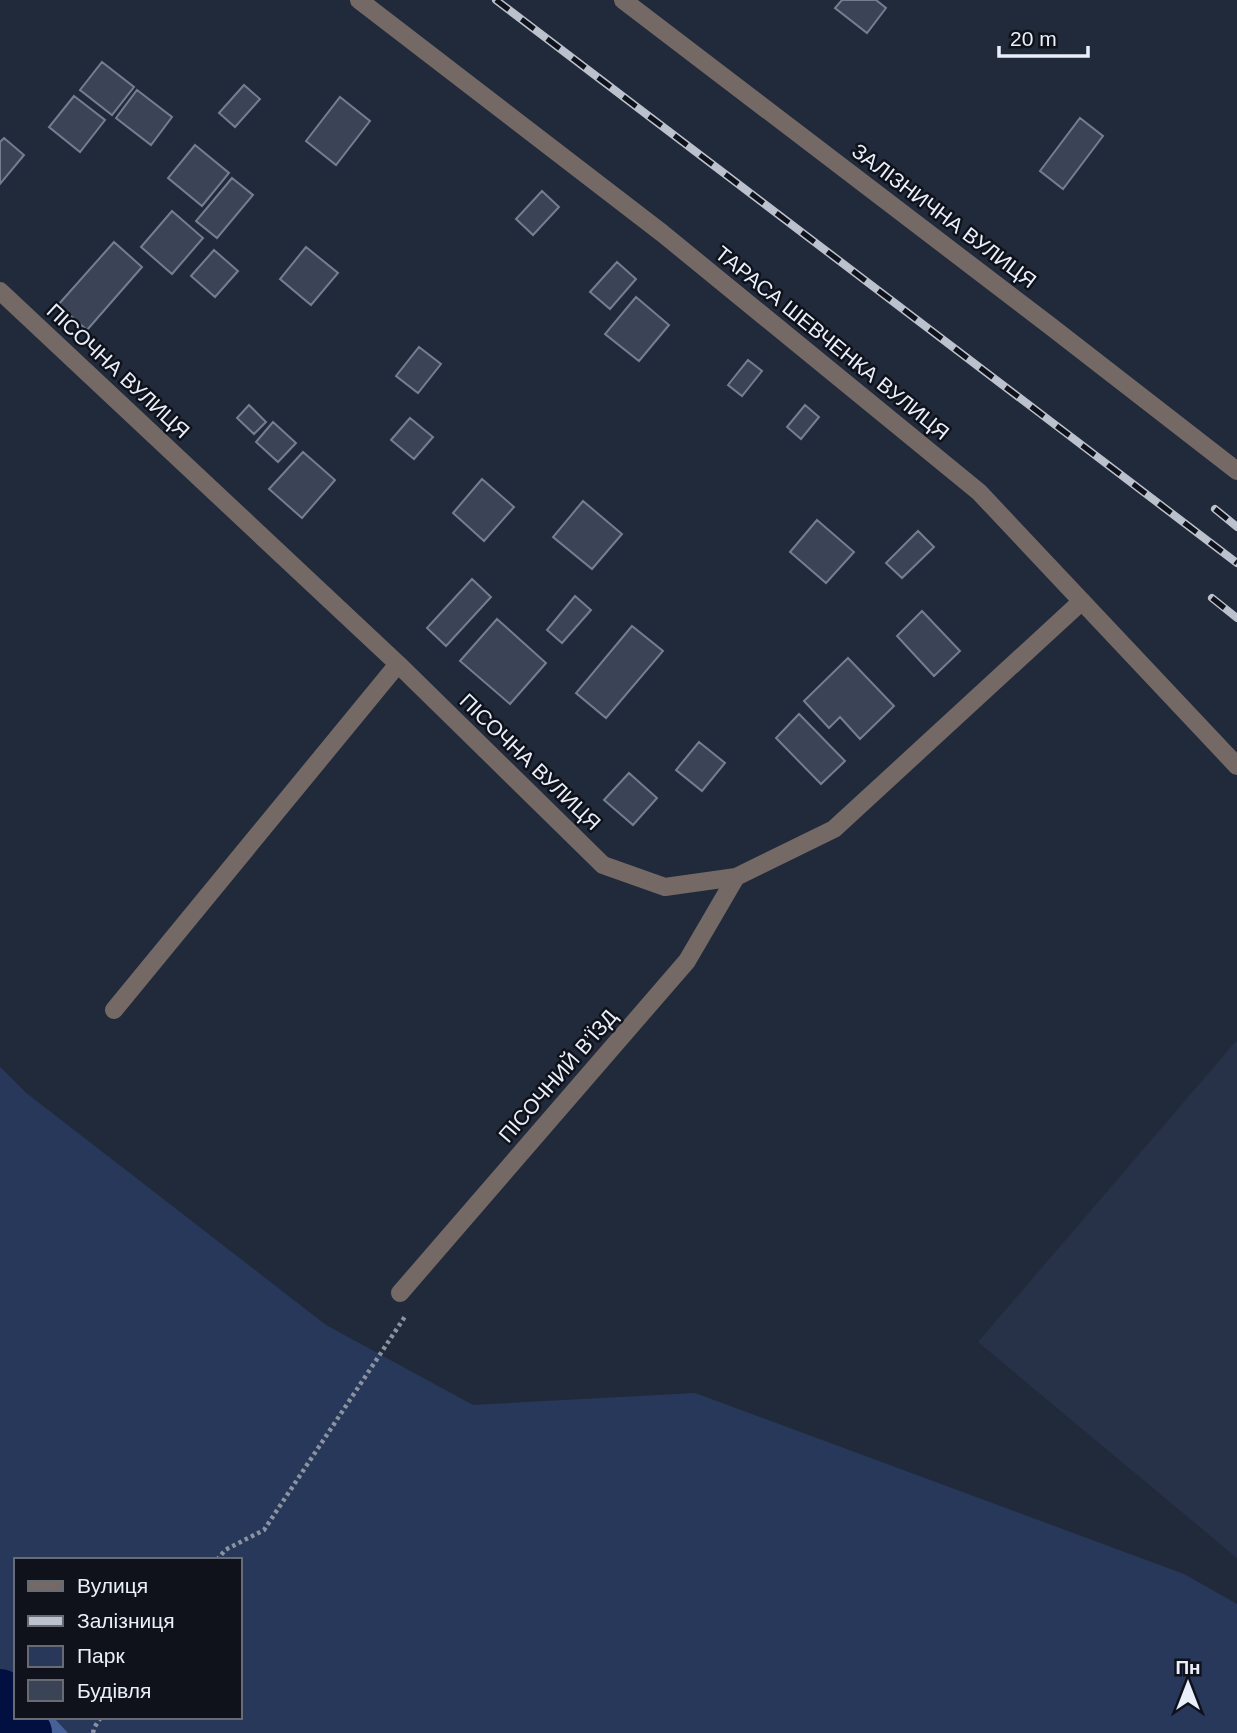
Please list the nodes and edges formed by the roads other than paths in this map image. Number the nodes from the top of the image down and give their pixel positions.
1 (359, 0) edge
2 (622, 0) edge
3 (0, 291) edge
4 (1237, 471) edge
5 (1082, 601) junction
6 (398, 664) junction
7 (1237, 766) edge
8 (736, 877) junction
9 (114, 1010) dead end
10 (400, 1293) road end

1 - 5 street, ТАРАСА ШЕВЧЕНКА ВУЛИЦЯ
2 - 4 street, ЗАЛІЗНИЧНА ВУЛИЦЯ
3 - 6 street, ПІСОЧНА ВУЛИЦЯ
5 - 7 street, ТАРАСА ШЕВЧЕНКА ВУЛИЦЯ
5 - 8 street, ПІСОЧНА ВУЛИЦЯ
6 - 8 street, ПІСОЧНА ВУЛИЦЯ
6 - 9 street
8 - 10 street, ПІСОЧНИЙ В’ЇЗД

